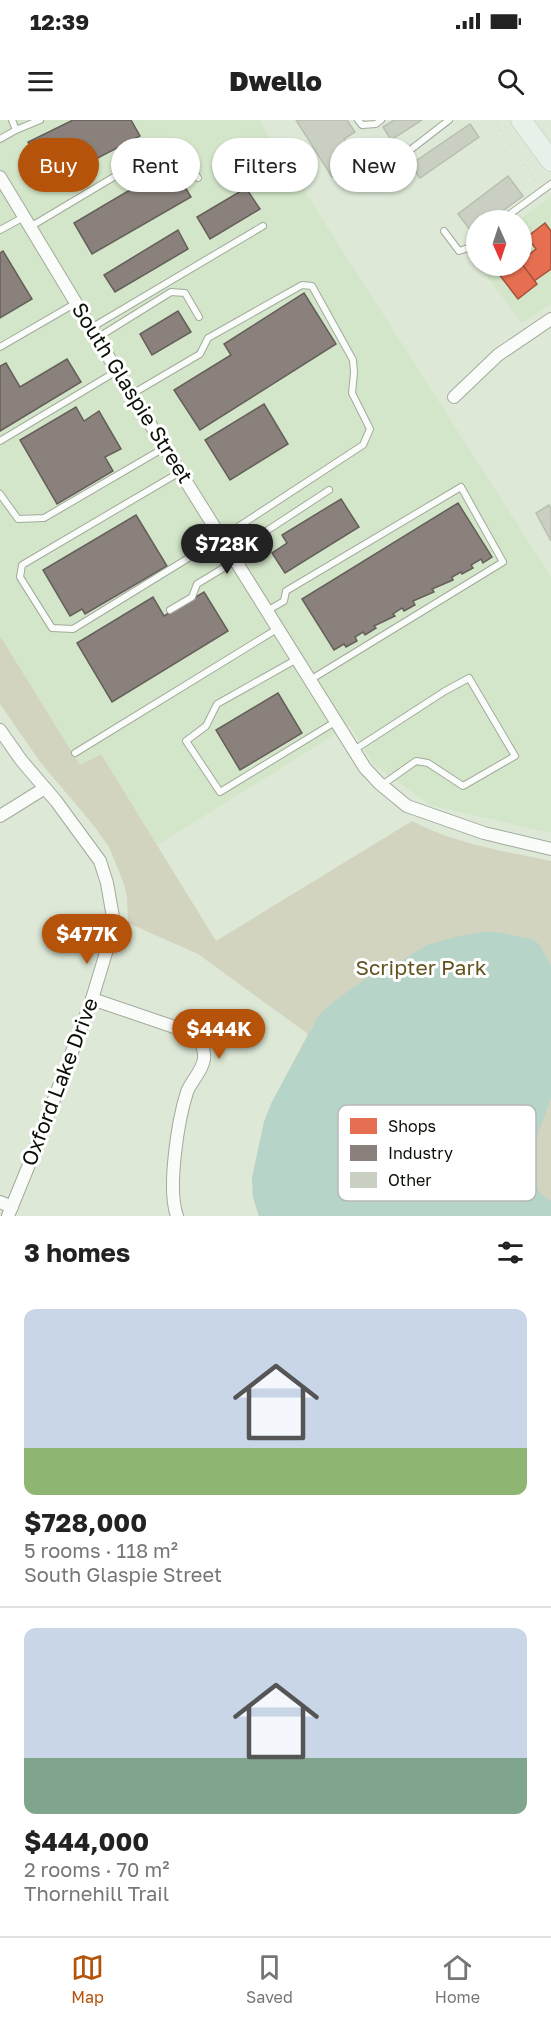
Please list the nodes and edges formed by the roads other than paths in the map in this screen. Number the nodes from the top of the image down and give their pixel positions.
1 (12, 120) edge
2 (40, 120) edge
3 (358, 120) edge
4 (381, 120) edge
5 (449, 120) edge
6 (520, 120) edge
7 (16, 130) junction
8 (0, 139) edge
9 (417, 145) edge
10 (551, 161) edge
11 (111, 176) edge
12 (0, 177) edge
13 (551, 184) edge
14 (516, 210) edge
15 (0, 222) edge
16 (27, 222) junction
17 (263, 226) dead end
18 (3, 229) edge
19 (444, 231) dead end
20 (466, 249) edge
21 (76, 303) junction
22 (199, 317) dead end
23 (551, 319) edge
24 (94, 333) junction
25 (0, 348) edge
26 (117, 371) junction
27 (131, 394) junction
28 (454, 397) dead end
29 (0, 441) edge
30 (164, 448) junction
31 (180, 472) junction
32 (329, 490) dead end
33 (0, 494) edge
34 (221, 538) junction
35 (234, 558) junction
36 (170, 610) dead end
37 (267, 611) junction
38 (278, 628) junction
39 (297, 659) junction
40 (310, 680) junction
41 (335, 723) junction
42 (0, 730) edge
43 (354, 751) junction
44 (75, 753) dead end
45 (382, 785) junction
46 (45, 788) junction
47 (0, 816) edge
48 (551, 849) edge
49 (92, 999) junction
50 (6, 1209) edge
51 (177, 1216) edge

1 - 7 lane
2 - 7 lane
3 - 4 lane
5 - 9 lane
6 - 10 main road
7 - 8 lane
11 - 16 lane
12 - 16 street, South Glaspie Street
13 - 14 lane
15 - 18 lane
16 - 18 lane
16 - 21 street, South Glaspie Street
17 - 24 lane
19 - 20 lane
21 - 24 street, South Glaspie Street
21 - 25 lane
22 - 24 lane
23 - 28 street
24 - 26 street, South Glaspie Street
26 - 27 street, South Glaspie Street
26 - 29 lane
27 - 30 street, South Glaspie Street
27 - 34 lane
30 - 31 street, South Glaspie Street
30 - 33 lane
31 - 34 street, South Glaspie Street
31 - 34 lane
32 - 35 lane
34 - 35 street, South Glaspie Street
35 - 36 lane
35 - 37 street, South Glaspie Street
37 - 38 street, South Glaspie Street
37 - 40 lane
38 - 39 street, South Glaspie Street
38 - 44 lane
39 - 40 street, South Glaspie Street
39 - 41 lane
40 - 41 street, South Glaspie Street
41 - 43 street, South Glaspie Street
42 - 46 street, Oxford Lake Drive
43 - 45 street, South Glaspie Street
43 - 45 lane
45 - 48 street, South Glaspie Street
46 - 47 street
46 - 49 street, Oxford Lake Drive
49 - 50 street, Oxford Lake Drive
49 - 51 street

